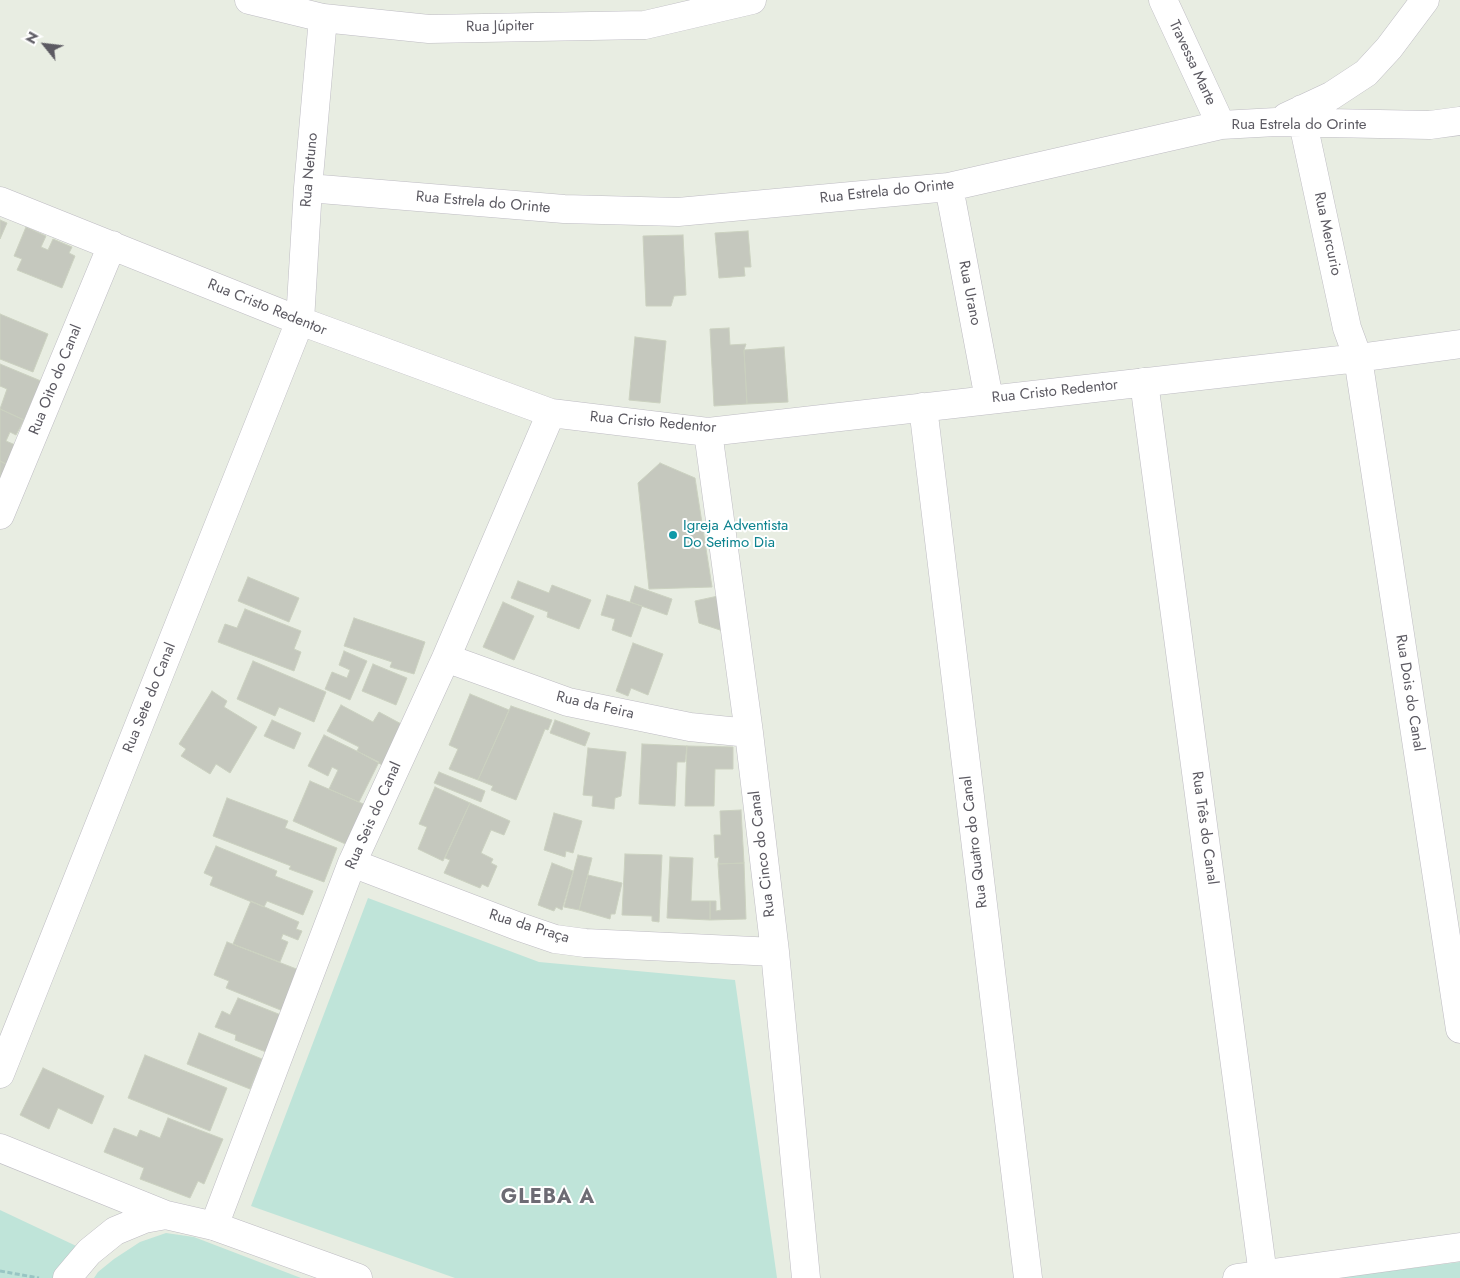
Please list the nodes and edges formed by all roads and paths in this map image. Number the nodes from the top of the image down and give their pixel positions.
1 (249, 0) edge
2 (752, 0) edge
3 (1163, 0) edge
4 (1425, 0) edge
5 (323, 18) junction
6 (1303, 116) junction
7 (1460, 121) edge
8 (1221, 125) junction
9 (949, 187) junction
10 (308, 188) junction
11 (0, 201) edge
12 (112, 245) junction
13 (300, 321) junction
14 (1460, 344) edge
15 (1358, 358) junction
16 (1144, 382) junction
17 (989, 399) junction
18 (923, 407) junction
19 (551, 413) junction
20 (708, 432) junction
21 (0, 515) edge
22 (446, 658) junction
23 (749, 733) junction
24 (352, 863) junction
25 (775, 952) junction
26 (1460, 1029) edge
27 (0, 1074) edge
28 (0, 1148) edge
29 (166, 1215) junction
30 (214, 1226) junction
31 (1460, 1247) edge
32 (0, 1271) edge
33 (1250, 1276) edge
34 (39, 1278) edge
35 (67, 1278) edge
36 (358, 1278) edge
37 (806, 1278) edge
38 (1028, 1278) edge

1 - 5 street, Rua Júpiter
2 - 5 street, Rua Júpiter
3 - 8 street, Travessa Marte
4 - 6 street
5 - 10 street, Rua Netuno
6 - 7 street, Rua Estrela do Orinte
6 - 8 street, Rua Estrela do Orinte
6 - 15 street, Rua Mercurio
8 - 9 street, Rua Estrela do Orinte
9 - 10 street, Rua Estrela do Orinte
9 - 17 street, Rua Urano
10 - 13 street, Rua Netuno
11 - 12 street, Rua Cristo Redentor
12 - 13 street, Rua Cristo Redentor
12 - 21 street, Rua Oito do Canal
13 - 19 street, Rua Cristo Redentor
13 - 27 street, Rua Sete do Canal
14 - 15 street, Rua Cristo Redentor
15 - 16 street, Rua Cristo Redentor
15 - 26 street, Rua Dois do Canal
16 - 17 street, Rua Cristo Redentor
16 - 33 street, Rua Três do Canal
17 - 18 street, Rua Cristo Redentor
18 - 20 street, Rua Cristo Redentor
18 - 38 street, Rua Quatro do Canal
19 - 20 street, Rua Cristo Redentor
19 - 22 street, Rua Seis do Canal
20 - 23 street, Rua Cinco do Canal
22 - 23 street, Rua da Feira
22 - 24 street, Rua Seis do Canal
23 - 25 street, Rua Cinco do Canal
24 - 25 street, Rua da Praça
24 - 30 street, Rua Seis do Canal
25 - 37 street, Rua Cinco do Canal
28 - 29 street
29 - 30 street
29 - 35 street
30 - 36 street
31 - 33 street
32 - 34 path

